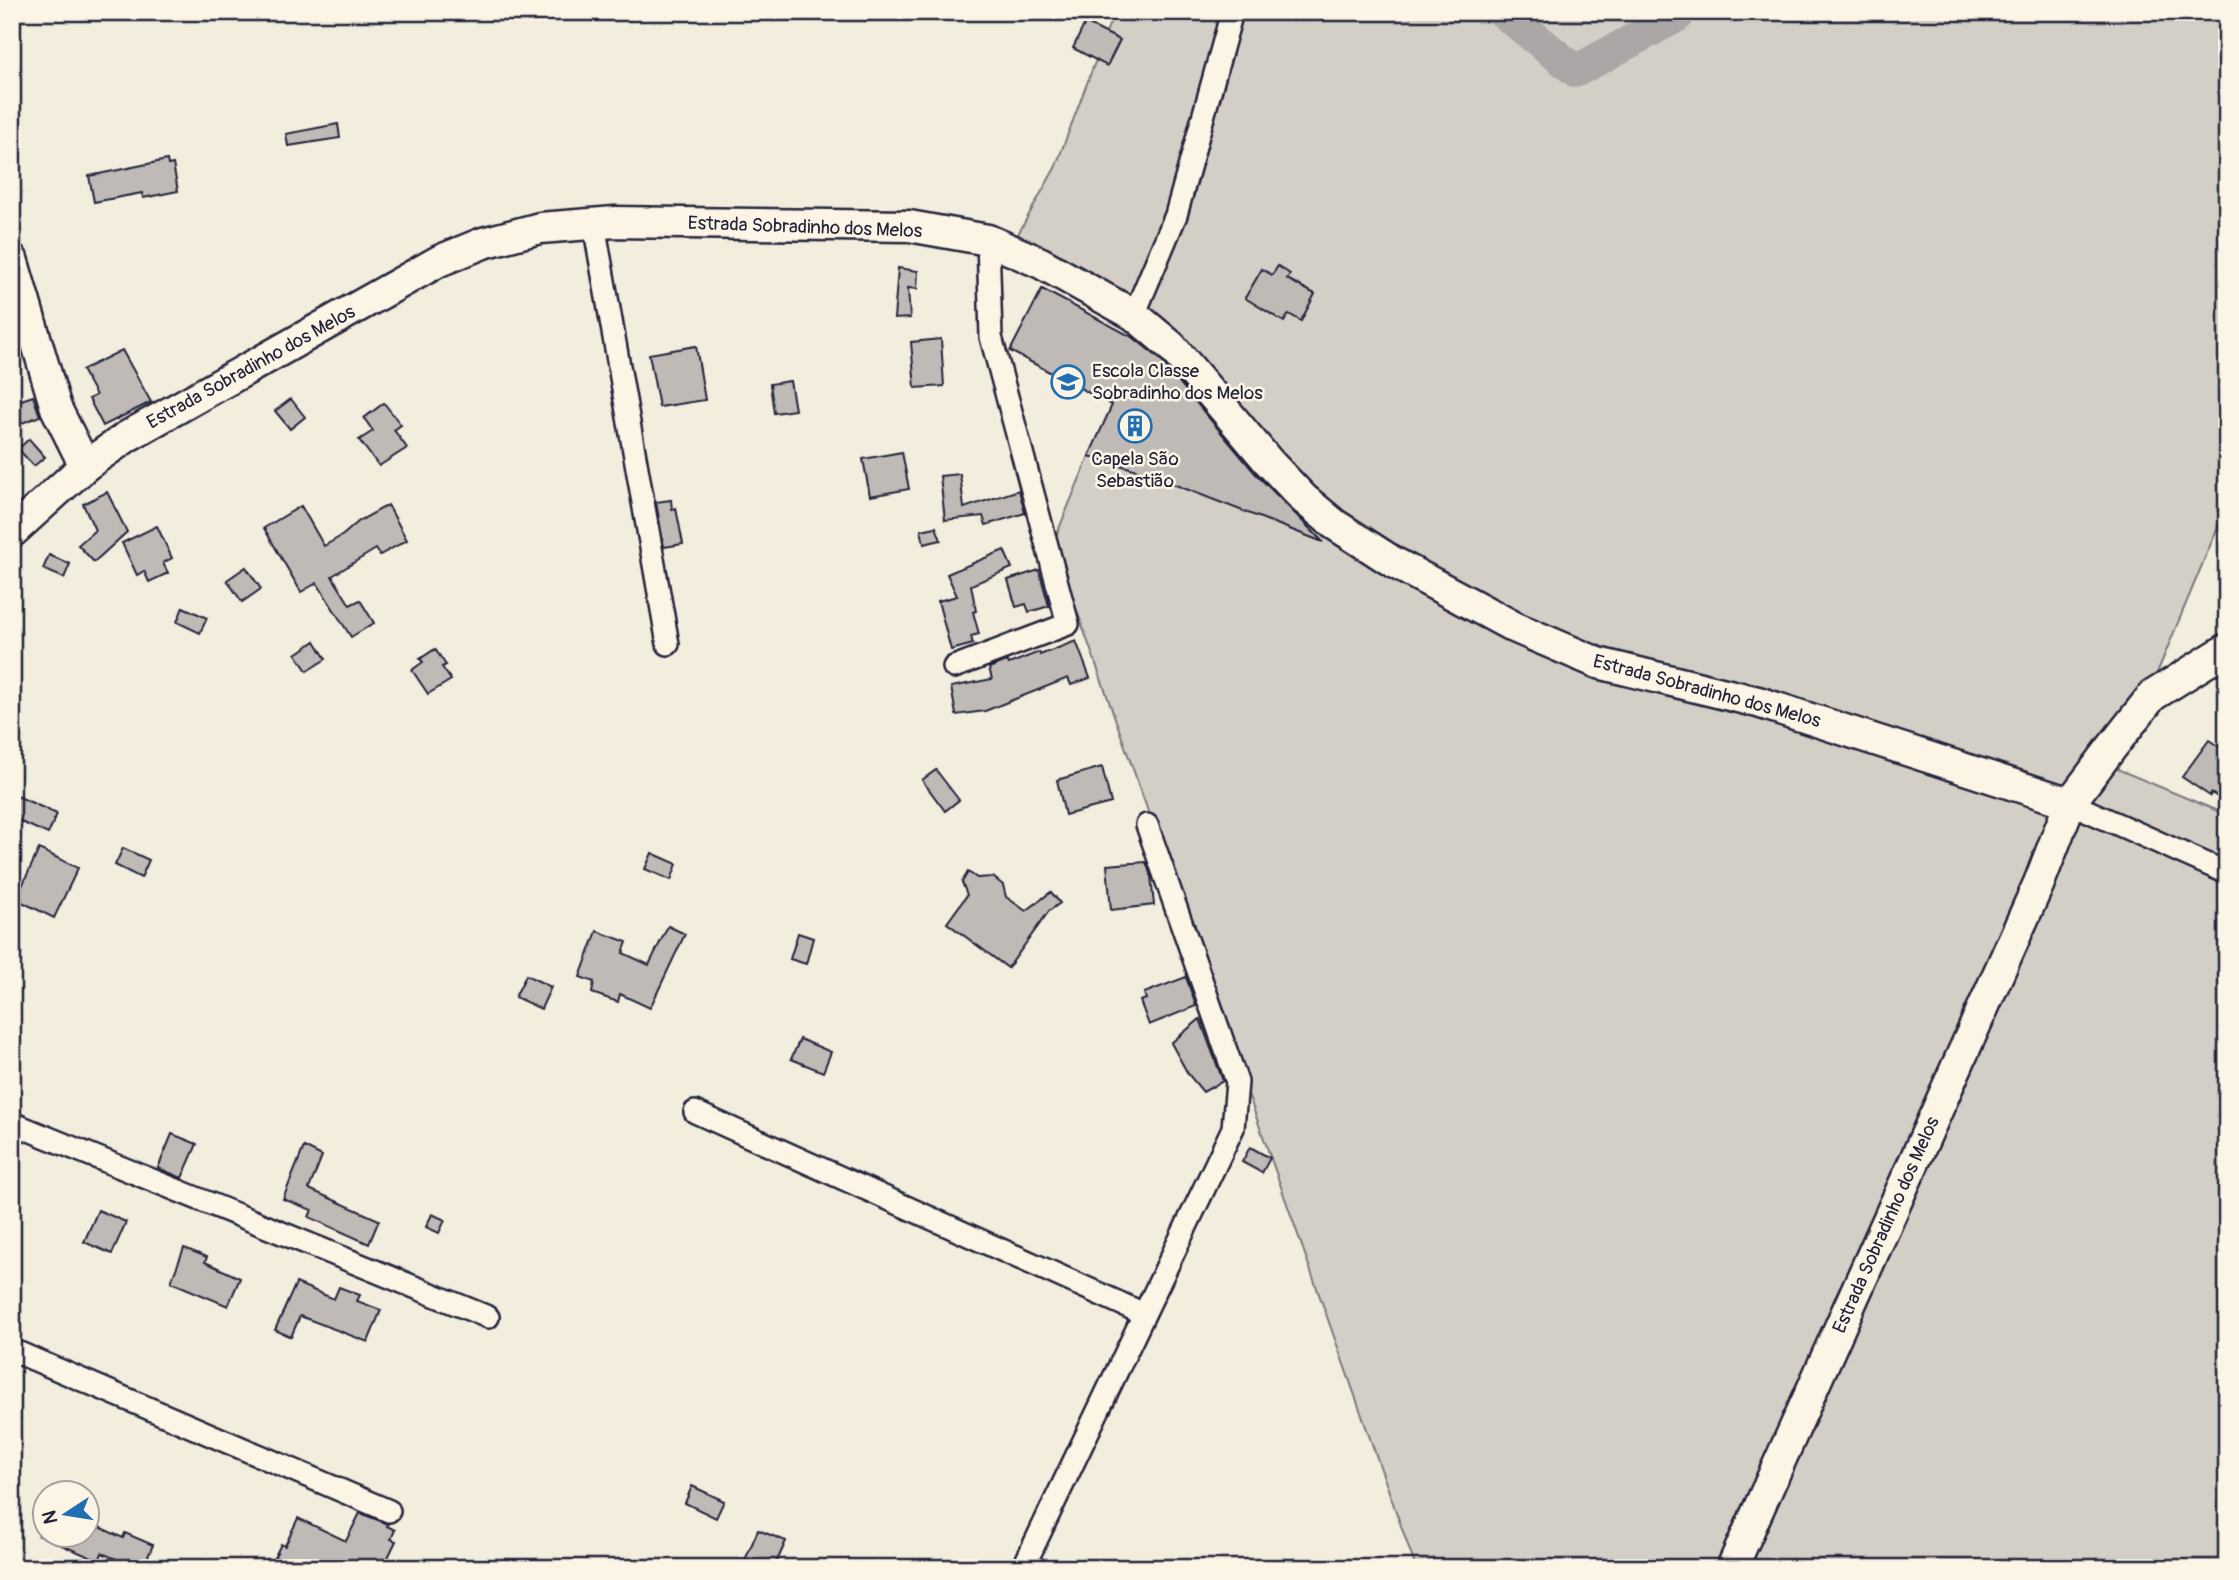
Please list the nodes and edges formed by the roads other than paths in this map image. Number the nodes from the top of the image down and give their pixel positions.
1 (1232, 12) edge
2 (594, 223) junction
3 (988, 240) junction
4 (12, 259) edge
5 (1134, 315) junction
6 (85, 466) junction
7 (12, 533) edge
8 (668, 644) dead end
9 (2227, 649) edge
10 (954, 667) dead end
11 (2070, 803) junction
12 (1147, 825) dead end
13 (2227, 873) edge
14 (695, 1112) dead end
15 (12, 1123) edge
16 (1144, 1314) junction
17 (488, 1317) dead end
18 (12, 1350) edge
19 (389, 1511) dead end
20 (1023, 1568) edge
21 (1732, 1568) edge

1 - 5 street
2 - 3 street, Estrada Sobradinho dos Melos
2 - 6 street, Estrada Sobradinho dos Melos
2 - 8 street
3 - 5 street, Estrada Sobradinho dos Melos
3 - 10 street
4 - 6 street
5 - 11 street, Estrada Sobradinho dos Melos
6 - 7 street, Estrada Sobradinho dos Melos
9 - 11 street
11 - 13 street
11 - 21 street, Estrada Sobradinho dos Melos
12 - 16 street
14 - 16 street
15 - 17 street
16 - 20 street
18 - 19 street

